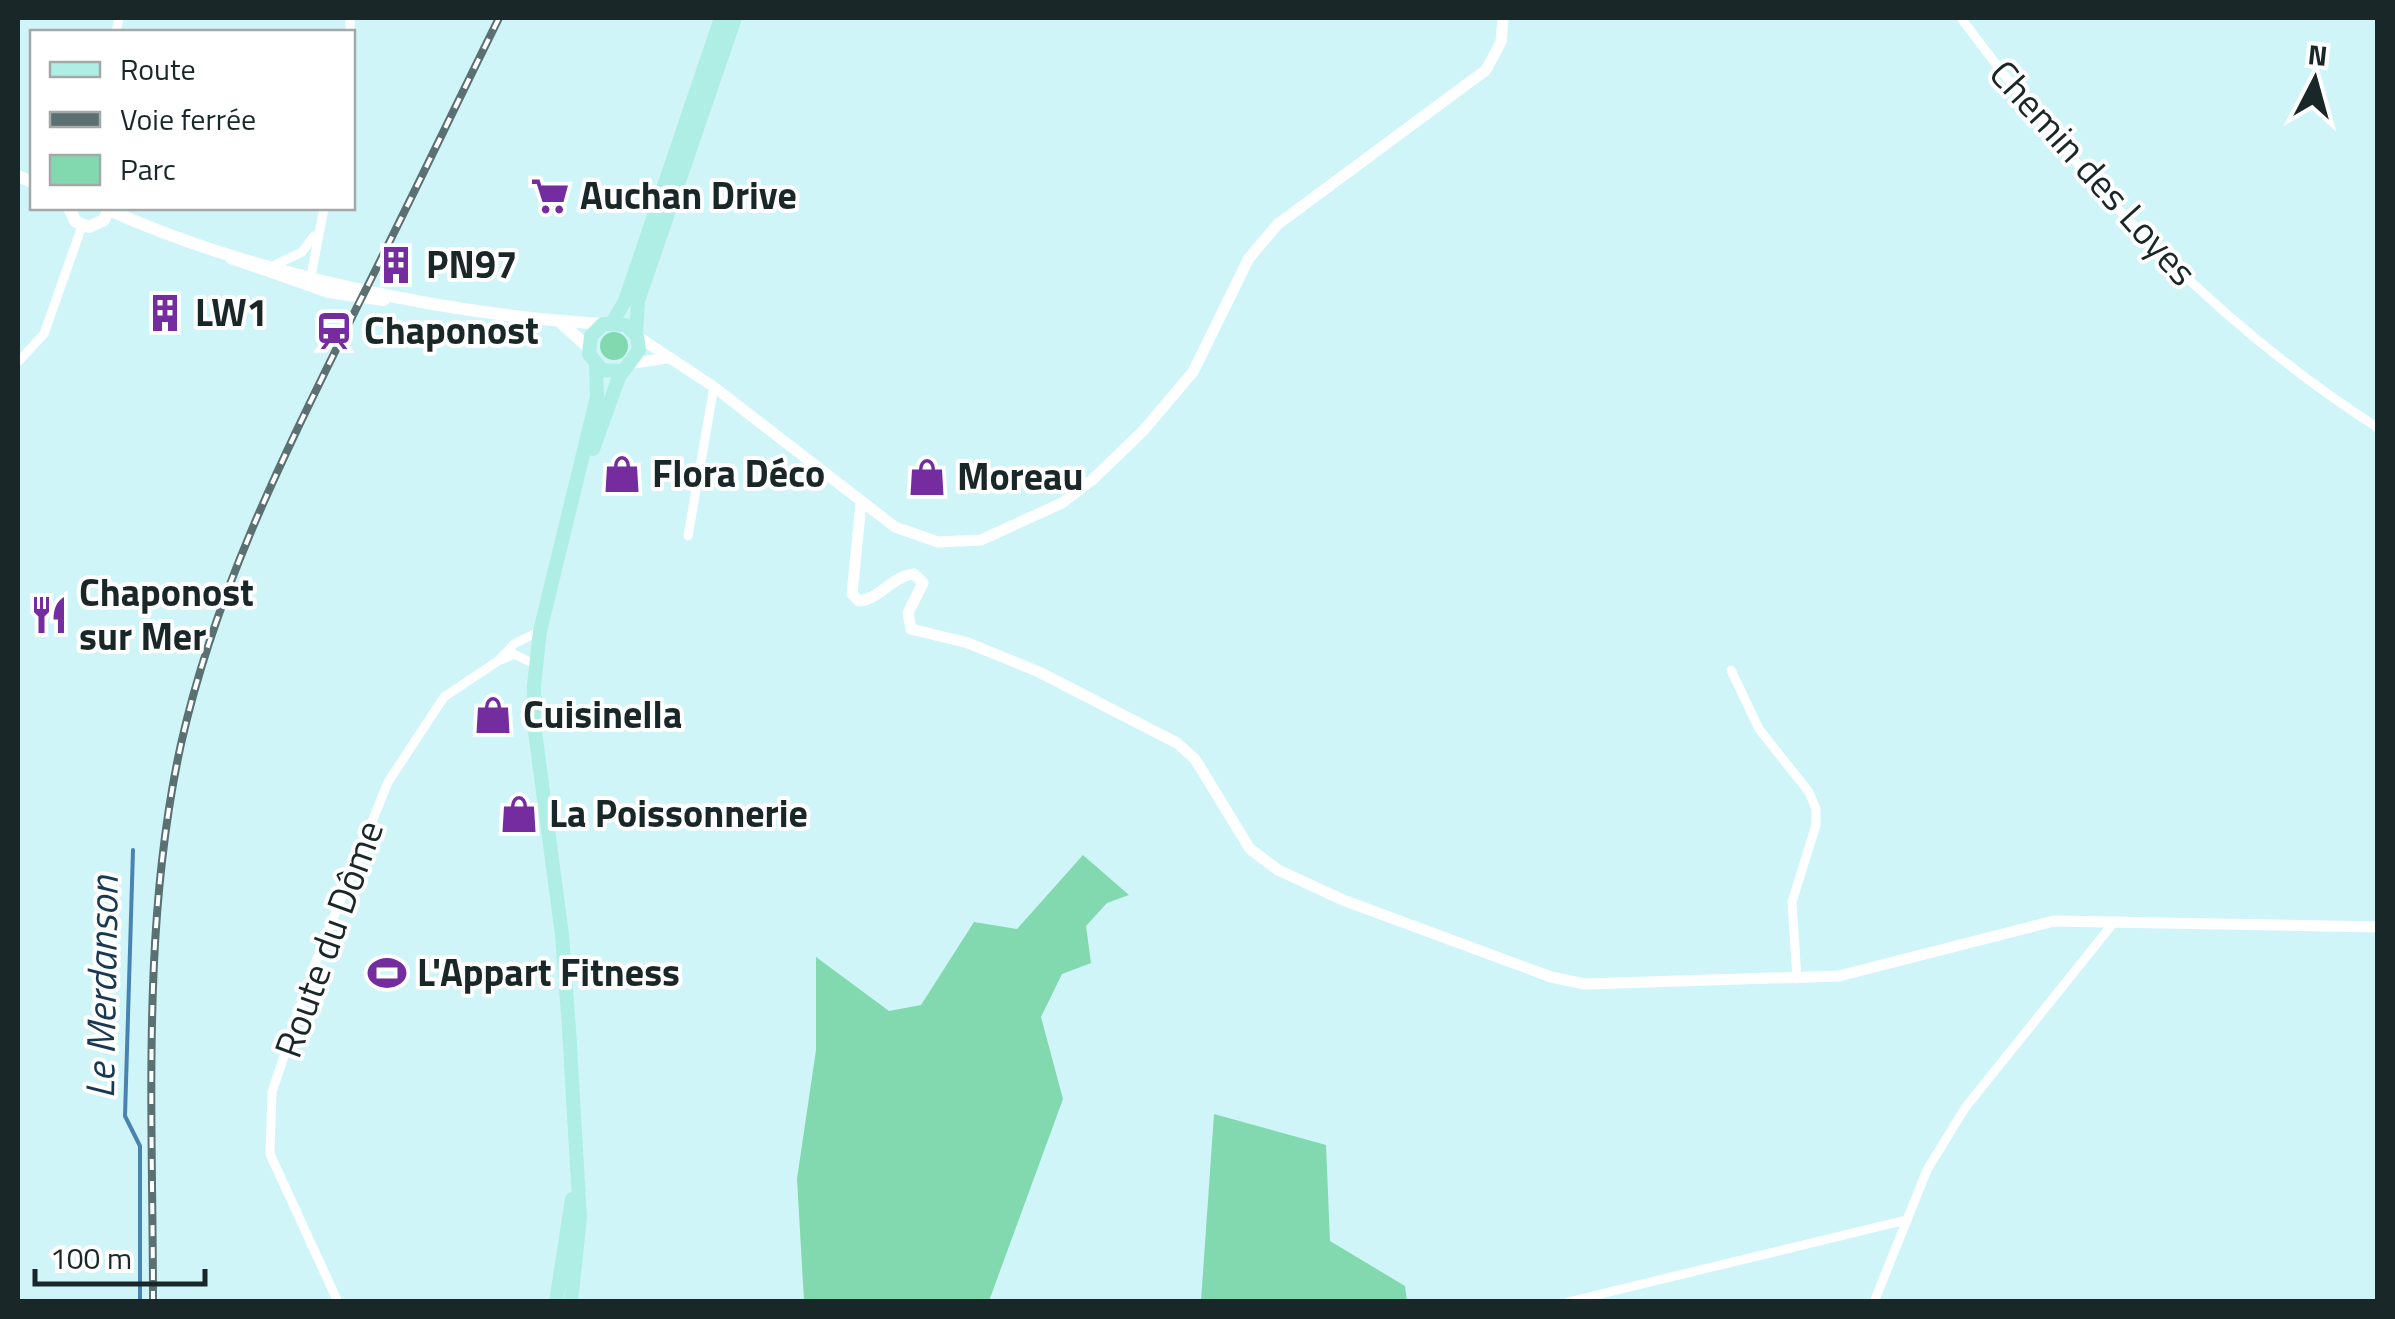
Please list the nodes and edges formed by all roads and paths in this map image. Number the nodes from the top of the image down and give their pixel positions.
1 (721, 18) edge
2 (735, 18) edge
3 (1503, 18) edge
4 (1961, 18) edge
5 (70, 210) edge
6 (108, 210) edge
7 (112, 210) edge
8 (323, 210) edge
9 (82, 226) junction
10 (316, 234) junction
11 (225, 253) junction
12 (275, 265) junction
13 (311, 276) junction
14 (420, 300) junction
15 (559, 321) junction
16 (608, 323) junction
17 (636, 335) junction
18 (588, 347) junction
19 (671, 358) junction
20 (18, 362) edge
21 (596, 366) junction
22 (628, 367) junction
23 (714, 387) junction
24 (2378, 428) edge
25 (577, 488) junction
26 (862, 502) junction
27 (688, 536) dead end
28 (540, 631) junction
29 (498, 661) junction
30 (536, 665) junction
31 (1732, 670) dead end
32 (2116, 921) junction
33 (2378, 927) edge
34 (1797, 978) junction
35 (575, 1169) junction
36 (1906, 1220) junction
37 (338, 1302) edge
38 (556, 1302) edge
39 (571, 1302) edge
40 (1568, 1302) edge
41 (1874, 1302) edge

1 - 16 main road
2 - 17 main road
3 - 26 street
4 - 24 street, Chemin des Loyes
5 - 9 main road
6 - 9 main road
7 - 11 main road
8 - 10 street
9 - 20 street
10 - 12 street
10 - 13 street
11 - 12 main road
11 - 14 main road
12 - 13 main road
13 - 14 main road
14 - 15 main road
15 - 16 main road
15 - 18 main road
16 - 17 main road
16 - 18 main road
17 - 19 street
17 - 22 main road
18 - 21 main road
19 - 22 street
19 - 23 street
21 - 22 main road
21 - 25 main road
22 - 25 main road
23 - 26 street
23 - 27 street
25 - 28 main road
26 - 34 street
28 - 29 street, Route du Dôme
28 - 30 main road
29 - 30 street
29 - 37 street, Route du Dôme
30 - 35 main road
31 - 34 street
32 - 33 street
32 - 34 street
32 - 36 street
35 - 38 main road
35 - 39 main road
36 - 40 street
36 - 41 street

